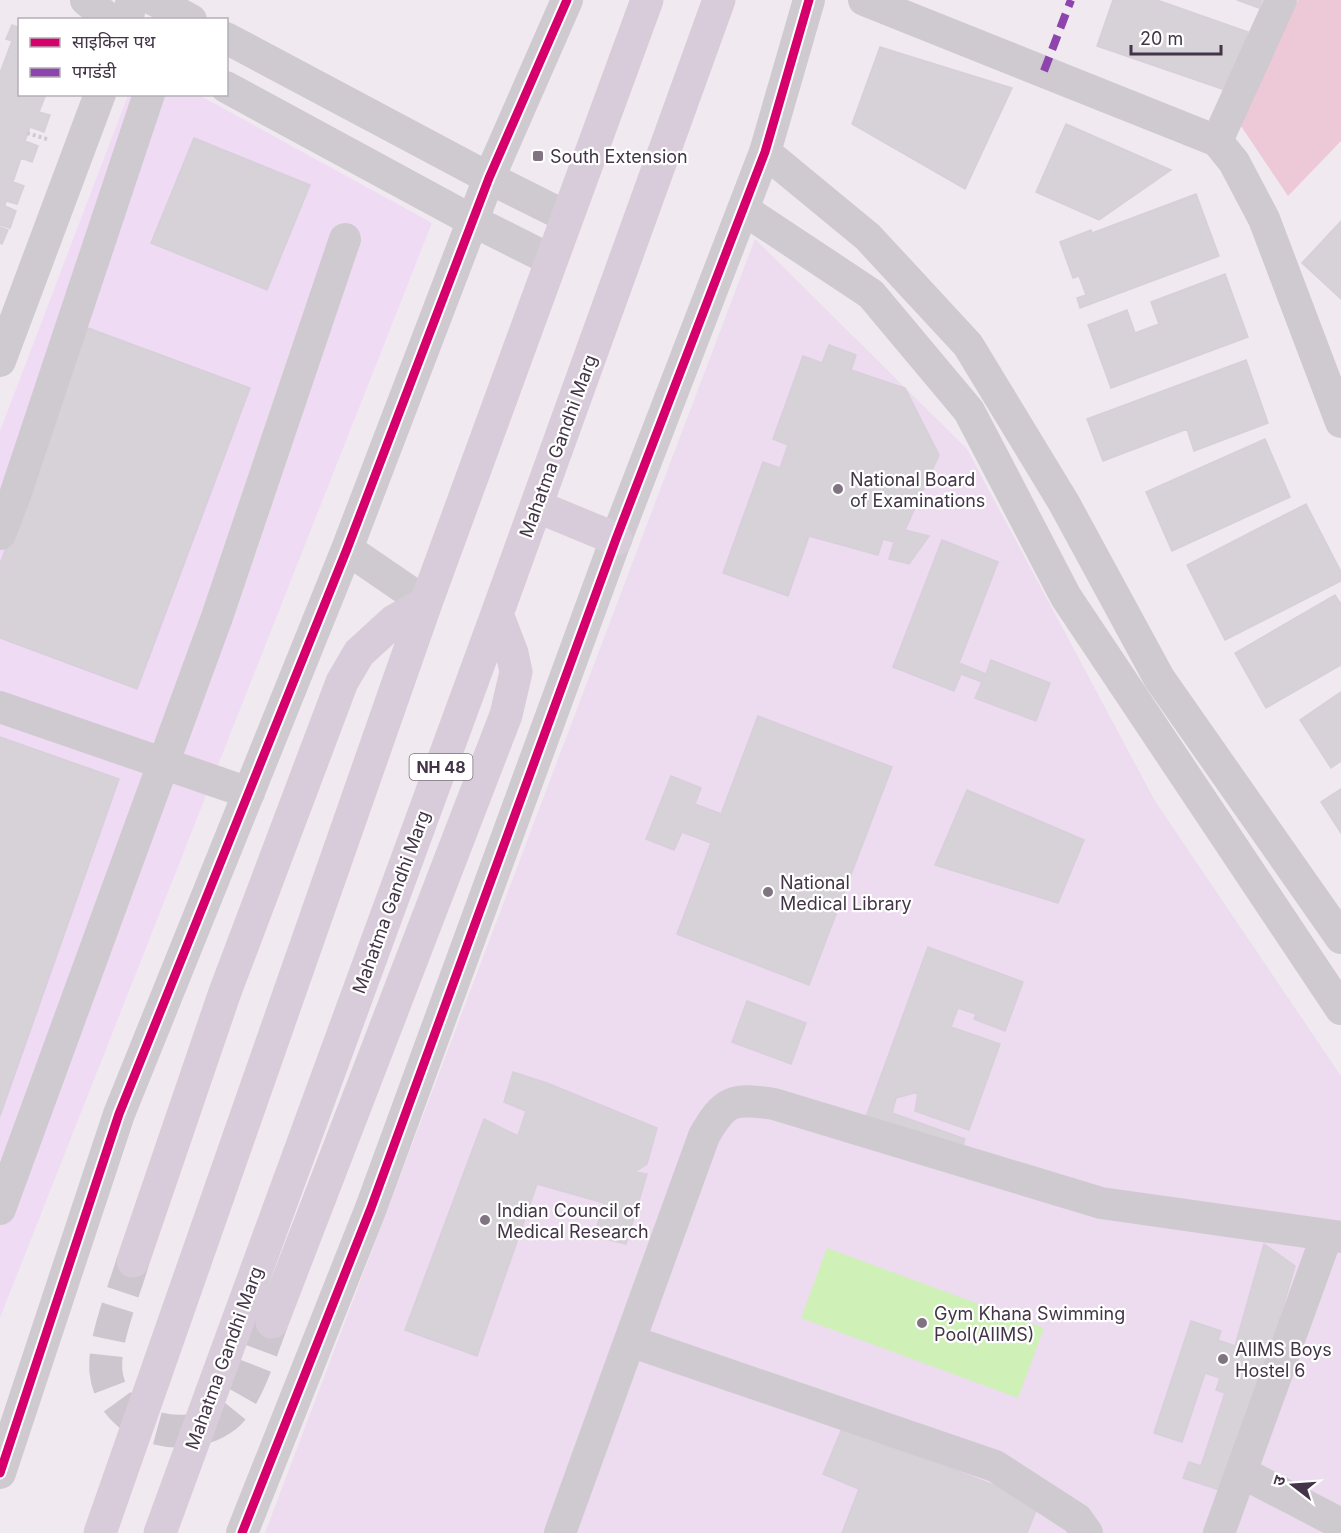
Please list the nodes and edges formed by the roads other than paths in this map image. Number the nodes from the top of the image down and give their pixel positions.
1 (86, 0) edge
2 (132, 0) edge
3 (154, 0) edge
4 (567, 0) edge
5 (647, 0) edge
6 (719, 0) edge
7 (809, 0) edge
8 (864, 0) edge
9 (1281, 0) edge
10 (108, 18) edge
11 (128, 18) edge
12 (187, 18) edge
13 (228, 40) edge
14 (228, 88) edge
15 (99, 96) edge
16 (148, 96) edge
17 (1216, 141) junction
18 (765, 152) junction
19 (489, 178) junction
20 (743, 209) junction
21 (567, 217) junction
22 (473, 221) junction
23 (345, 239) dead end
24 (551, 261) junction
25 (0, 361) edge
26 (1341, 423) edge
27 (536, 506) junction
28 (0, 534) edge
29 (616, 539) junction
30 (347, 549) junction
31 (426, 603) junction
32 (497, 614) junction
33 (0, 707) edge
34 (164, 763) junction
35 (249, 793) junction
36 (1341, 939) edge
37 (1341, 1009) edge
38 (0, 1209) edge
39 (1334, 1236) edge
40 (133, 1261) tunnel mouth
41 (272, 1322) tunnel mouth
42 (630, 1341) junction
43 (1241, 1472) junction
44 (0, 1473) edge
45 (1341, 1524) edge
46 (100, 1533) edge
47 (160, 1533) edge
48 (242, 1533) edge
49 (560, 1533) edge
50 (1087, 1533) edge
51 (1219, 1533) edge

1 - 10 street
2 - 11 street
3 - 12 street
4 - 19 street
5 - 21 main road
6 - 27 main road, Mahatma Gandhi Marg / NH 48
7 - 18 street
8 - 17 street
9 - 17 street
13 - 19 street
14 - 22 street
15 - 25 street
16 - 28 street
17 - 26 street
18 - 20 street
18 - 36 street
19 - 21 street
19 - 22 street
20 - 29 street
20 - 37 street
21 - 24 main road
22 - 24 street
22 - 30 street
23 - 34 street
24 - 31 main road
27 - 29 main road
27 - 32 main road, Mahatma Gandhi Marg / NH 48
29 - 48 street
30 - 31 street
30 - 35 street
31 - 40 main road
31 - 46 main road
32 - 41 main road
32 - 47 main road, Mahatma Gandhi Marg / NH 48
33 - 34 street
34 - 35 street
34 - 38 street
35 - 44 street
39 - 42 street
39 - 43 street
42 - 49 street
42 - 50 street
43 - 45 street
43 - 51 street

